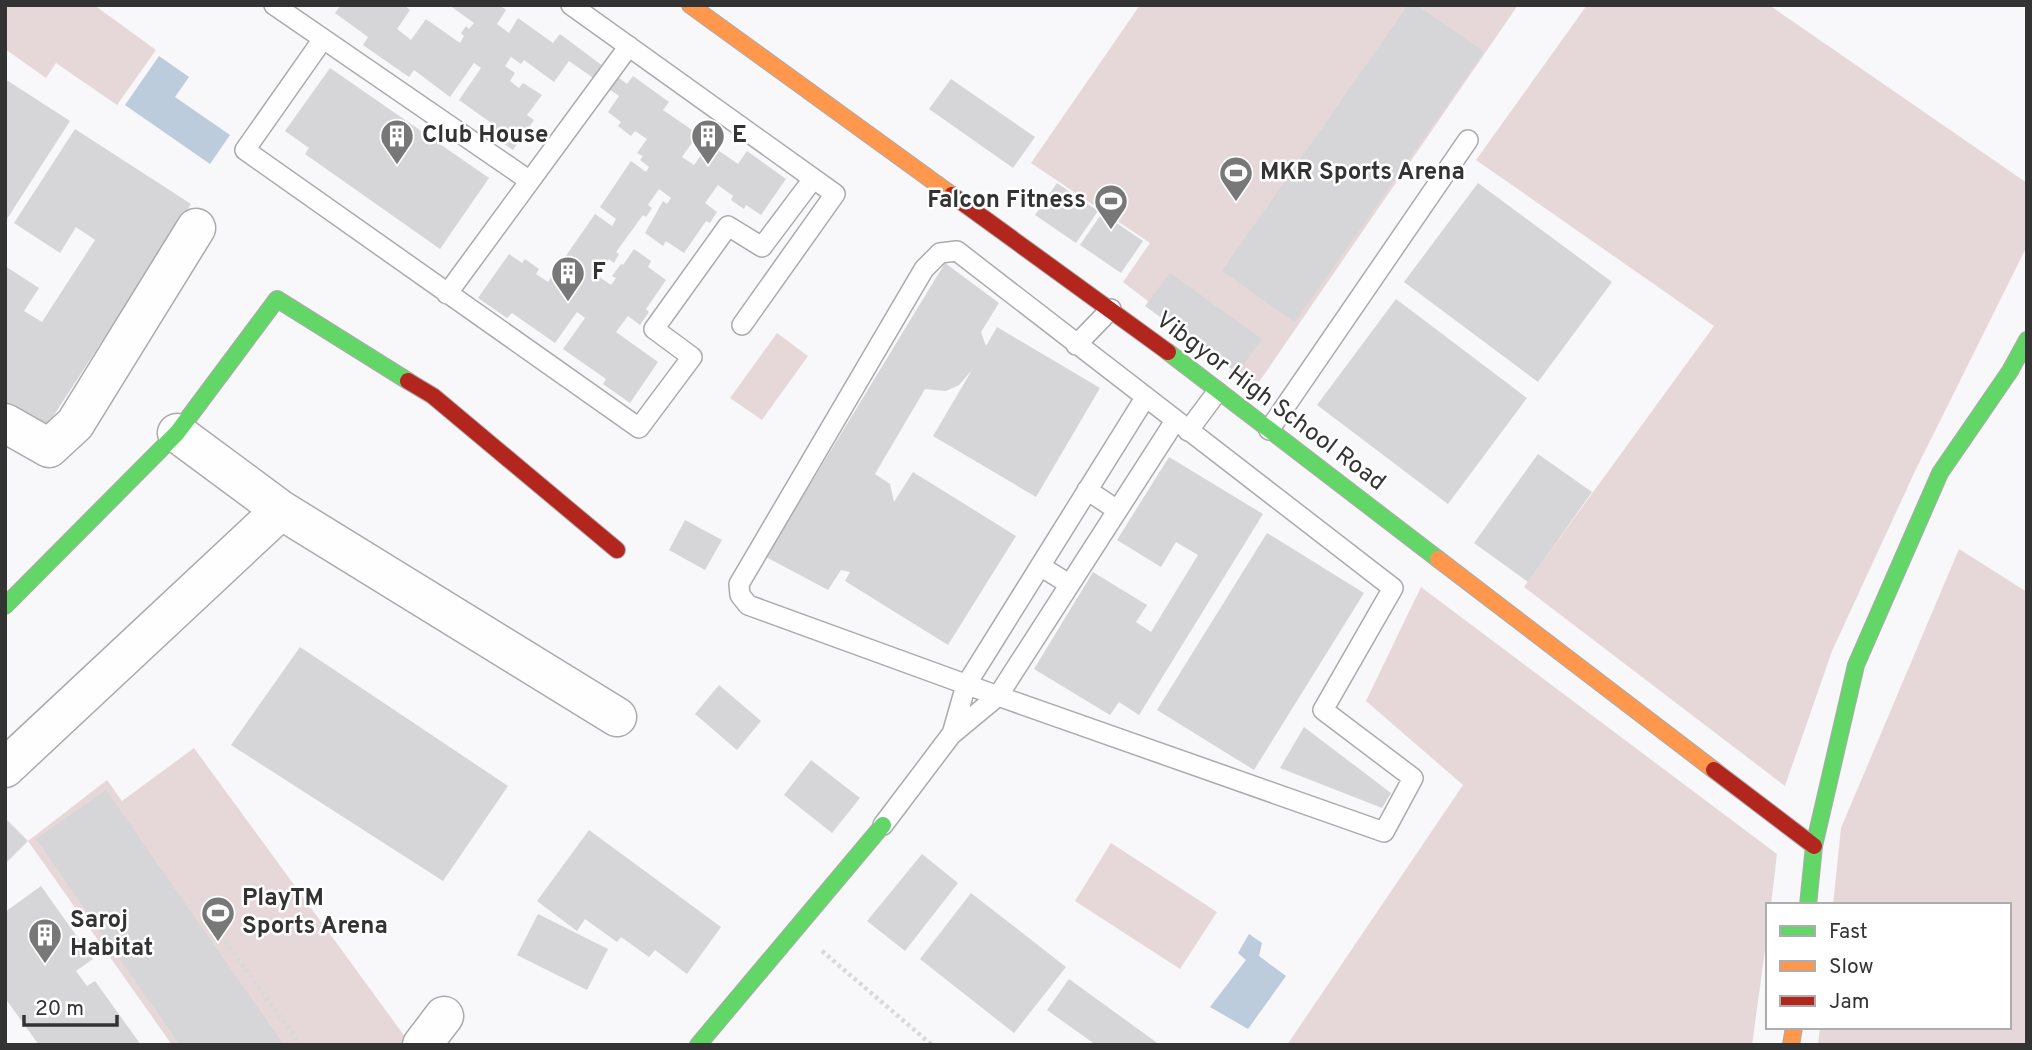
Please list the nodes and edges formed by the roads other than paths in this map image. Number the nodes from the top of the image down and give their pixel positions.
1 (274, 5) edge
2 (571, 5) edge
3 (691, 5) edge
4 (323, 39) junction
5 (628, 46) junction
6 (1468, 140) dead end
7 (813, 178) junction
8 (530, 181) junction
9 (196, 228) dead end
10 (447, 294) junction
11 (1111, 309) junction
12 (742, 325) dead end
13 (2027, 340) edge
14 (1076, 345) junction
15 (1217, 392) junction
16 (1145, 398) junction
17 (5, 424) edge
18 (1182, 426) junction
19 (1269, 430) junction
20 (177, 433) junction
21 (1087, 490) junction
22 (281, 510) junction
23 (1117, 510) junction
24 (617, 550) dead end
25 (1040, 566) junction
26 (1069, 584) junction
27 (5, 606) edge
28 (966, 685) junction
29 (998, 696) junction
30 (617, 717) dead end
31 (951, 735) junction
32 (5, 768) edge
33 (883, 825) joint
34 (1814, 846) junction
35 (1808, 903) edge
36 (698, 1045) edge

1 - 4 lane
2 - 5 lane
3 - 11 street, Vibgyor High School Road
4 - 8 lane
4 - 10 lane
5 - 7 lane
5 - 8 lane
6 - 19 lane
7 - 10 lane
7 - 12 lane
8 - 10 lane
9 - 17 street
11 - 14 lane
11 - 15 street, Vibgyor High School Road
13 - 34 street
14 - 16 lane
14 - 28 lane
15 - 18 lane
15 - 19 street, Vibgyor High School Road
16 - 18 lane
16 - 21 lane
18 - 23 lane
18 - 29 lane
19 - 34 street, Vibgyor High School Road
20 - 22 street
20 - 24 street
20 - 27 street
21 - 23 lane
21 - 25 lane
22 - 30 street
22 - 32 street
23 - 26 lane
25 - 26 lane
25 - 28 lane
26 - 29 lane
28 - 29 lane
28 - 31 lane
29 - 31 lane
31 - 33 lane
33 - 36 street
34 - 35 street

